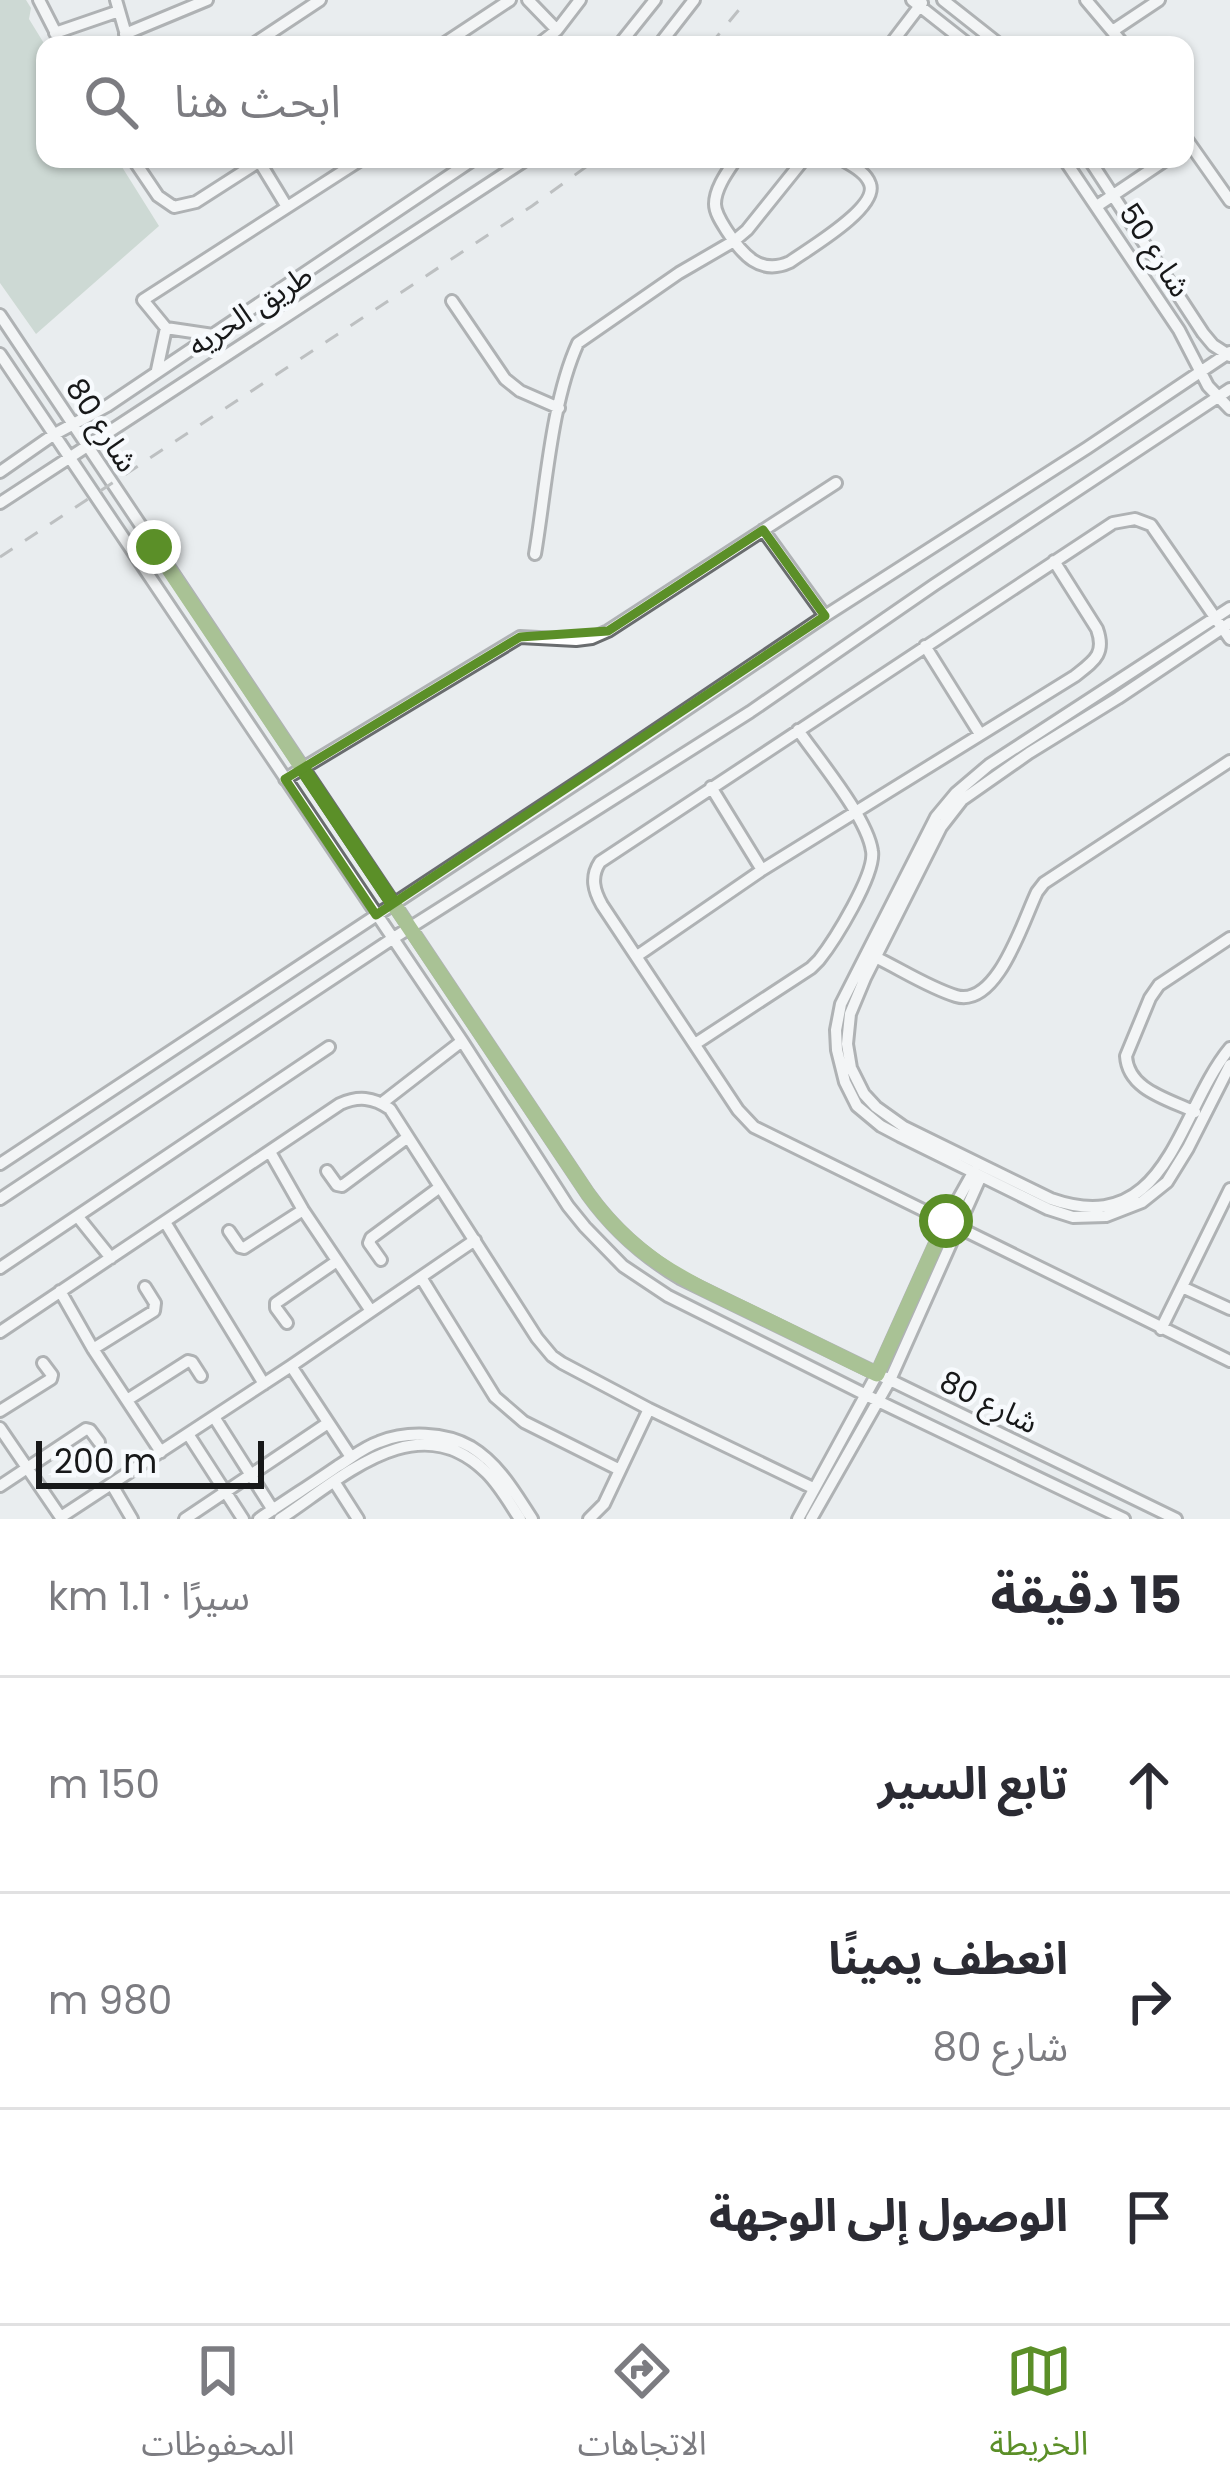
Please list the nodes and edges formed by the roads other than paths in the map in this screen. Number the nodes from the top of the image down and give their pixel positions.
1 (38, 0) edge
2 (207, 0) edge
3 (320, 0) edge
4 (510, 0) edge
5 (528, 0) edge
6 (580, 0) edge
7 (655, 0) edge
8 (694, 0) edge
9 (943, 0) edge
10 (1086, 0) edge
11 (1159, 0) edge
12 (918, 2) edge
13 (302, 5) edge
14 (118, 6) edge
15 (557, 30) junction
16 (1114, 30) junction
17 (57, 36) edge
18 (64, 36) edge
19 (126, 36) edge
20 (135, 36) edge
21 (263, 36) edge
22 (456, 36) edge
23 (549, 36) edge
24 (627, 36) edge
25 (665, 36) edge
26 (896, 36) edge
27 (958, 36) edge
28 (989, 36) edge
29 (1118, 36) edge
30 (1194, 153) edge
31 (139, 168) edge
32 (249, 168) edge
33 (265, 168) edge
34 (348, 168) edge
35 (461, 168) edge
36 (513, 168) edge
37 (730, 168) edge
38 (797, 168) edge
39 (854, 168) edge
40 (1070, 168) edge
41 (1095, 168) edge
42 (1154, 168) edge
43 (1114, 195) junction
44 (1230, 201) edge
45 (1097, 206) junction
46 (287, 207) junction
47 (734, 242) junction
48 (452, 301) dead end
49 (0, 315) edge
50 (166, 328) junction
51 (213, 335) junction
52 (0, 354) edge
53 (1230, 354) edge
54 (158, 370) junction
55 (1199, 371) junction
56 (1224, 393) edge
57 (559, 408) junction
58 (1230, 409) edge
59 (72, 424) junction
60 (53, 435) junction
61 (86, 445) junction
62 (68, 456) junction
63 (0, 472) edge
64 (836, 483) dead end
65 (0, 503) edge
66 (763, 530) junction
67 (536, 554) dead end
68 (1054, 561) junction
69 (1230, 608) edge
70 (825, 616) junction
71 (1223, 623) edge
72 (1230, 640) edge
73 (925, 646) junction
74 (265, 712) junction
75 (247, 723) junction
76 (798, 730) junction
77 (980, 734) junction
78 (1230, 761) edge
79 (303, 768) junction
80 (285, 778) junction
81 (711, 787) junction
82 (856, 813) junction
83 (762, 870) junction
84 (393, 904) junction
85 (376, 915) junction
86 (410, 929) junction
87 (1230, 938) edge
88 (392, 939) junction
89 (871, 955) junction
90 (637, 956) junction
91 (462, 1041) junction
92 (695, 1044) junction
93 (328, 1047) dead end
94 (1230, 1048) edge
95 (1230, 1065) edge
96 (382, 1103) junction
97 (1198, 1114) junction
98 (408, 1137) junction
99 (270, 1152) junction
100 (0, 1165) edge
101 (327, 1171) dead end
102 (979, 1171) junction
103 (578, 1179) junction
104 (440, 1187) junction
105 (1230, 1189) edge
106 (558, 1190) junction
107 (0, 1199) edge
108 (302, 1210) junction
109 (78, 1217) junction
110 (165, 1222) junction
111 (951, 1224) junction
112 (230, 1231) dead end
113 (475, 1240) junction
114 (111, 1258) junction
115 (381, 1260) dead end
116 (337, 1261) junction
117 (0, 1268) edge
118 (422, 1279) junction
119 (145, 1287) dead end
120 (1181, 1287) junction
121 (60, 1292) junction
122 (1230, 1309) edge
123 (371, 1311) junction
124 (287, 1323) dead end
125 (1161, 1329) junction
126 (0, 1332) edge
127 (93, 1349) junction
128 (1230, 1361) edge
129 (43, 1363) dead end
130 (291, 1366) junction
131 (877, 1374) junction
132 (201, 1376) dead end
133 (890, 1380) junction
134 (264, 1384) junction
135 (866, 1394) junction
136 (127, 1400) junction
137 (878, 1401) junction
138 (649, 1409) junction
139 (0, 1411) edge
140 (214, 1417) junction
141 (328, 1423) junction
142 (0, 1428) edge
143 (188, 1434) junction
144 (98, 1442) dead end
145 (161, 1452) junction
146 (351, 1457) junction
147 (28, 1469) junction
148 (620, 1470) junction
149 (251, 1475) junction
150 (335, 1483) junction
151 (112, 1485) junction
152 (0, 1486) edge
153 (813, 1488) junction
154 (225, 1492) junction
155 (285, 1515) edge
156 (61, 1518) edge
157 (132, 1519) edge
158 (184, 1519) edge
159 (243, 1519) edge
160 (259, 1519) edge
161 (358, 1519) edge
162 (520, 1519) edge
163 (532, 1519) edge
164 (590, 1519) edge
165 (798, 1519) edge
166 (811, 1519) edge
167 (1124, 1519) edge
168 (1176, 1519) edge

1 - 17 street
2 - 20 street
3 - 13 street
4 - 22 street
5 - 15 street
6 - 15 street
7 - 24 street
8 - 25 street
9 - 28 street
10 - 16 street
11 - 16 street
12 - 26 street
12 - 27 street
13 - 21 street
14 - 18 street
14 - 19 street
15 - 23 street
16 - 29 street
30 - 44 street
31 - 32 street
33 - 46 street
34 - 46 street
35 - 51 street, طريق الحريه
36 - 61 street, طريق الحريه
37 - 47 street
38 - 47 street
39 - 47 street
40 - 45 street, شارع 50
41 - 43 street, شارع 50
42 - 43 street
43 - 45 street
43 - 53 street, شارع 50
45 - 55 street, شارع 50
46 - 50 street
47 - 57 street
48 - 57 street
49 - 59 street, شارع 80
50 - 51 street
50 - 54 street
51 - 54 street, طريق الحريه
52 - 60 street, شارع 80
53 - 55 street
54 - 59 street, طريق الحريه
55 - 56 street, شارع 50
55 - 70 street
56 - 58 street, شارع 50
56 - 86 street
57 - 67 street
59 - 60 street, طريق الحريه
59 - 61 street, شارع 80
60 - 62 street, شارع 80
60 - 63 street, طريق الحريه
61 - 62 street, طريق الحريه
61 - 74 street, شارع 80
62 - 65 street, طريق الحريه
62 - 75 street, شارع 80
64 - 66 street
66 - 70 street
66 - 79 street
68 - 71 street
68 - 73 street
68 - 77 street
69 - 71 street
70 - 84 street
71 - 72 street
71 - 89 street
73 - 76 street
73 - 77 street
74 - 75 street
74 - 79 street, شارع 80
75 - 80 street, شارع 80
76 - 81 street
76 - 82 street
77 - 82 street
78 - 89 street
79 - 80 street
79 - 84 street, شارع 80
80 - 85 street, شارع 80
81 - 83 street
81 - 90 street
82 - 83 street
82 - 92 street
83 - 90 street
84 - 85 street
84 - 86 street, شارع 80
85 - 88 street, شارع 80
85 - 100 street
86 - 88 street
86 - 103 street, شارع 80
87 - 97 street
88 - 91 street, شارع 80
88 - 107 street
89 - 102 street
90 - 92 street
91 - 96 street
91 - 106 street, شارع 80
92 - 111 street
93 - 109 street
94 - 97 street
95 - 97 street
96 - 98 street
96 - 99 street
97 - 102 street
98 - 101 street
98 - 104 street
99 - 108 street
99 - 110 street
102 - 111 street
103 - 106 street
103 - 131 street, شارع 80
104 - 113 street
104 - 115 street
105 - 120 street
106 - 135 street, شارع 80
108 - 112 street
108 - 116 street
109 - 114 street
109 - 117 street
110 - 114 street
110 - 134 street
111 - 125 street
111 - 131 street
111 - 133 street
113 - 118 street
113 - 138 street
114 - 121 street
116 - 123 street
116 - 124 street
118 - 123 street
118 - 148 street
119 - 127 street
120 - 122 street
120 - 125 street
121 - 126 street
121 - 127 street
123 - 130 street
125 - 128 street
127 - 136 street
129 - 139 street
130 - 134 street
130 - 141 street
131 - 133 street, شارع 80
131 - 135 street
132 - 136 street
133 - 137 street
133 - 168 street, شارع 80
134 - 140 street
135 - 137 street, شارع 80
135 - 153 street
136 - 145 street
137 - 166 street
137 - 167 street, شارع 80
138 - 148 street
138 - 153 street
140 - 143 street
140 - 149 street
141 - 146 street
141 - 149 street
142 - 147 street
143 - 145 street
143 - 154 street
144 - 147 street
145 - 151 street
146 - 155 street
146 - 163 street
147 - 152 street
147 - 156 street
148 - 164 street
149 - 154 street
149 - 155 street
150 - 155 street
150 - 161 street
150 - 162 street
151 - 156 street
151 - 157 street
153 - 165 street
154 - 158 street
154 - 159 street
155 - 160 street

